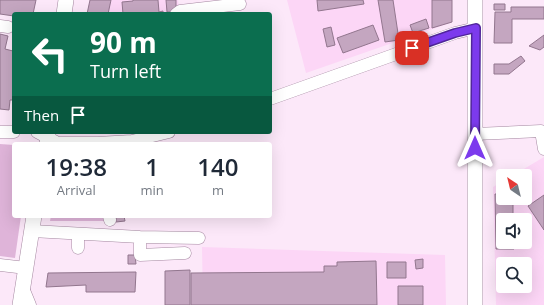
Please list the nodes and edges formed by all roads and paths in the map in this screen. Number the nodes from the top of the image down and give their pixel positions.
1 (66, 0) edge
2 (475, 0) edge
3 (240, 4) dead end
4 (64, 12) edge
5 (179, 12) edge
6 (476, 28) junction
7 (272, 98) edge
8 (0, 132) edge
9 (12, 132) edge
10 (150, 134) edge
11 (475, 134) junction
12 (131, 136) edge
13 (45, 137) edge
14 (56, 142) edge
15 (107, 142) edge
16 (544, 149) edge
17 (34, 218) edge
18 (32, 231) junction
19 (78, 234) junction
20 (140, 237) junction
21 (199, 238) dead end
22 (78, 248) dead end
23 (185, 253) dead end
24 (0, 265) edge
25 (26, 268) junction
26 (23, 288) junction
27 (20, 305) edge
28 (30, 305) edge
29 (475, 305) edge

1 - 4 main road
2 - 6 main road
3 - 5 street
6 - 7 street
6 - 11 main road
8 - 9 street
10 - 12 street
11 - 16 street
11 - 29 main road
12 - 15 street
13 - 14 street
17 - 18 main road
18 - 19 street
18 - 25 main road
19 - 20 street
19 - 22 street
20 - 21 street
20 - 23 street
24 - 25 street
25 - 26 main road
26 - 27 main road
26 - 28 street

